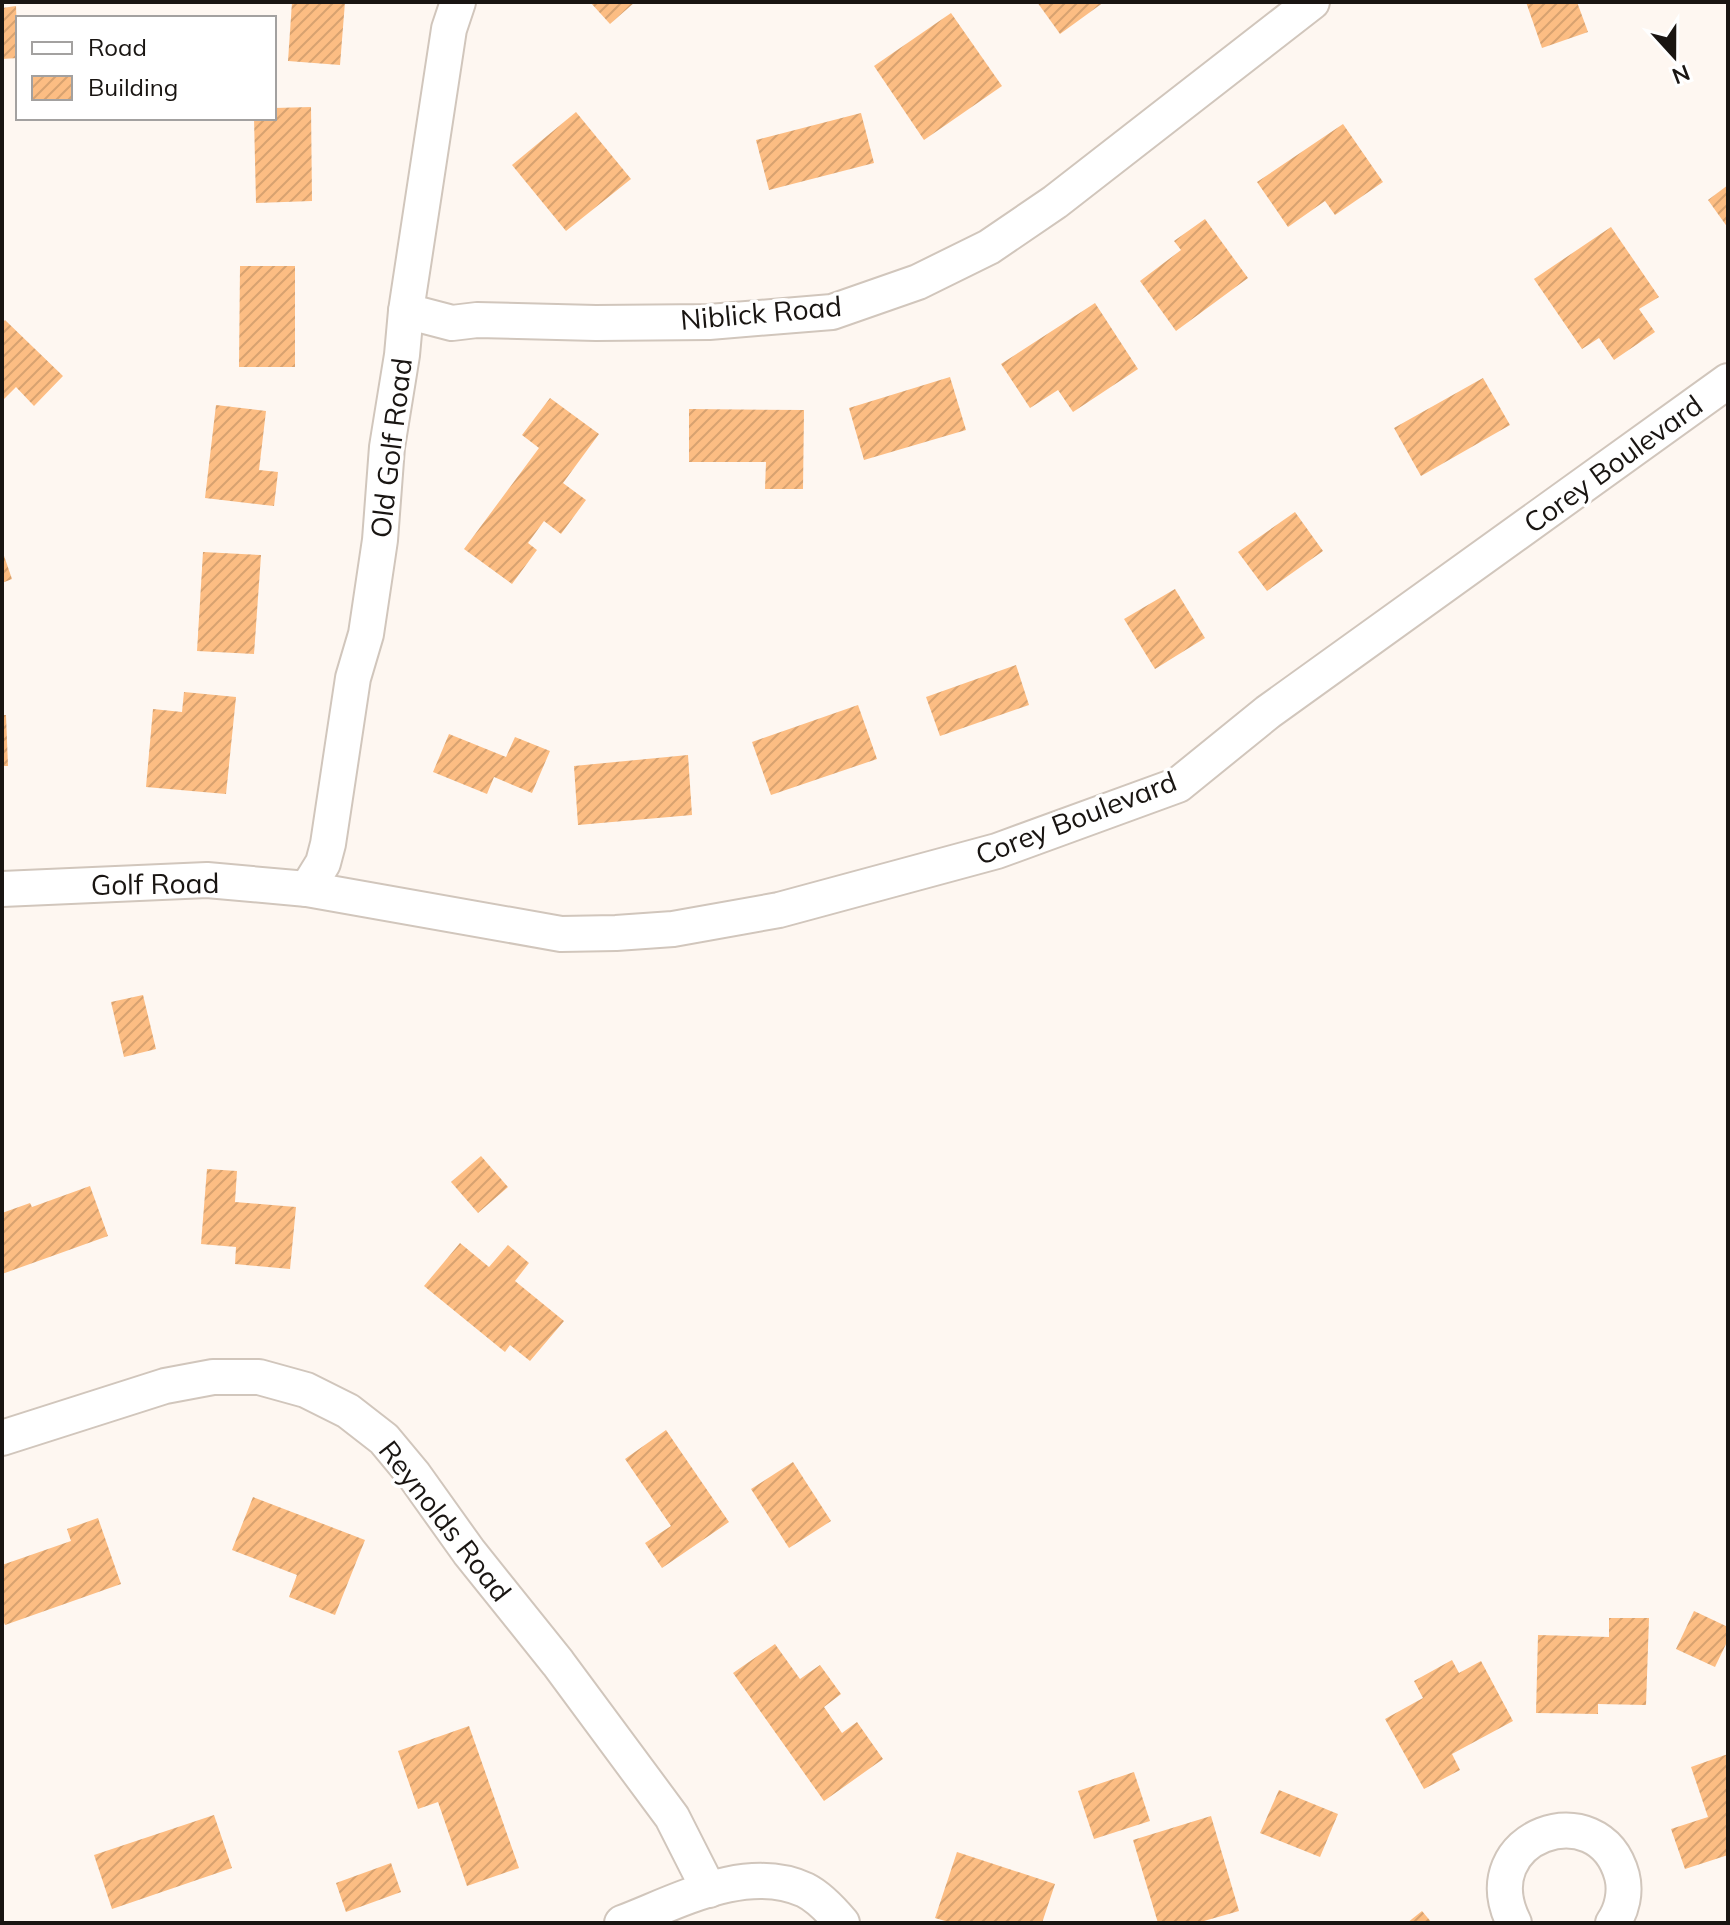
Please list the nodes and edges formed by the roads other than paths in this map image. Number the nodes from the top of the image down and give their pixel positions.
1 (458, 2) edge
2 (1312, 2) edge
3 (406, 311) junction
4 (1728, 381) edge
5 (2, 889) edge
6 (307, 889) junction
7 (2, 1438) edge
8 (709, 1890) junction
9 (622, 1923) edge
10 (842, 1923) edge
11 (1514, 1923) edge
12 (1613, 1923) edge

1 - 3 street, Old Golf Road
2 - 3 street, Niblick Road
3 - 6 street, Old Golf Road
4 - 6 street, Corey Boulevard
5 - 6 street, Golf Road
7 - 8 street, Reynolds Road
8 - 9 street
8 - 10 street
11 - 12 street

